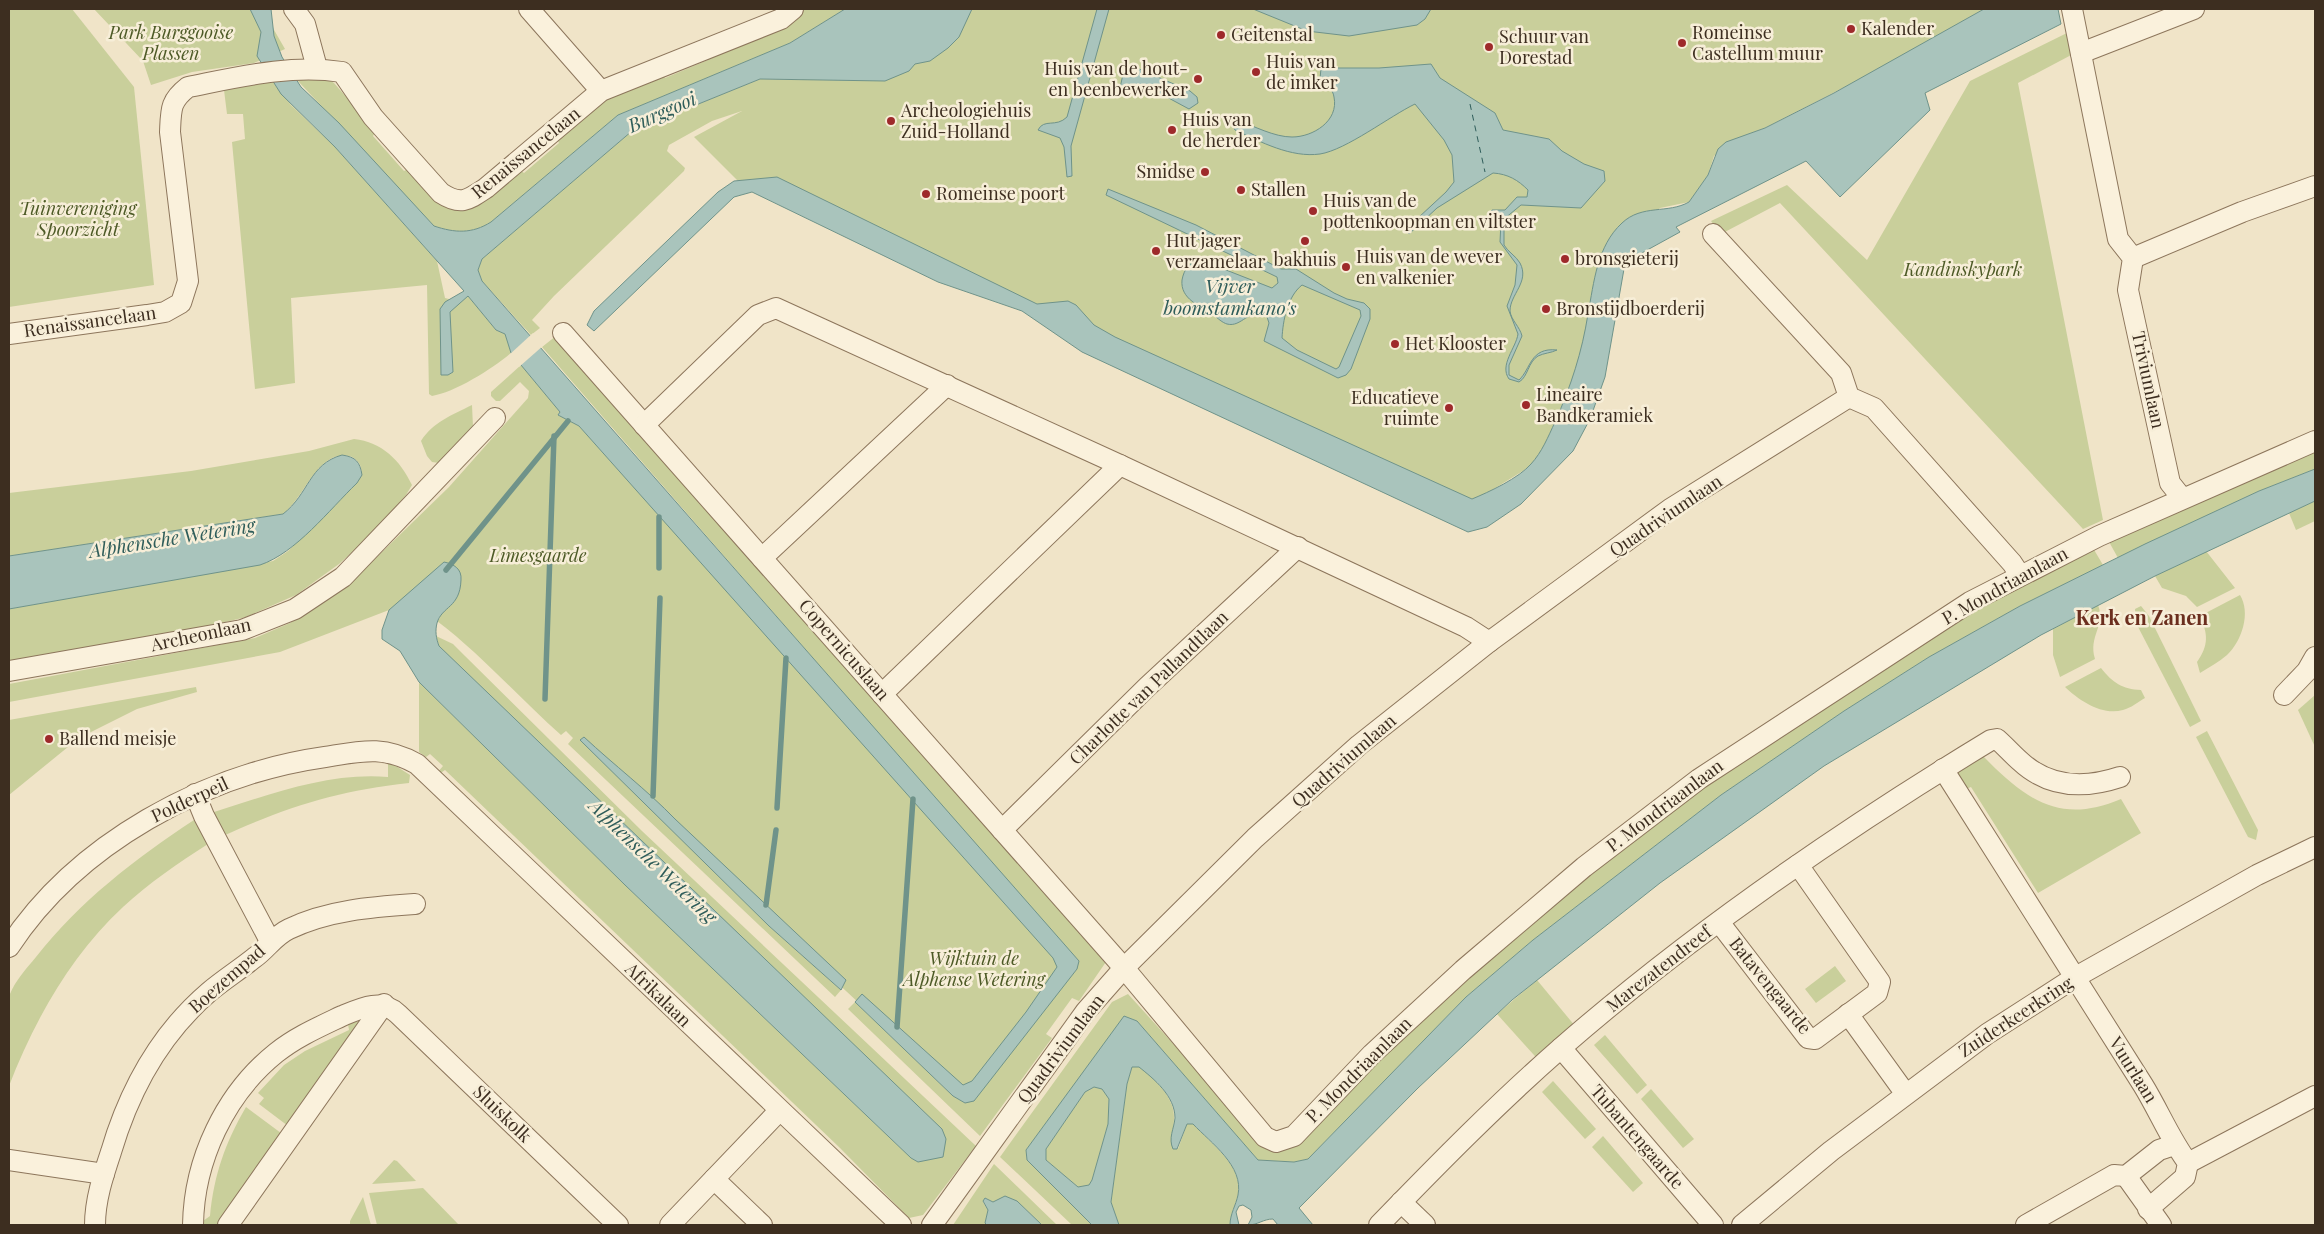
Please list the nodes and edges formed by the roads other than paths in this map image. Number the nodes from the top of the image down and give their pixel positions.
1 (294, 9) edge
2 (2072, 9) edge
3 (2194, 9) edge
4 (536, 11) edge
5 (782, 12) edge
6 (2081, 53) junction
7 (317, 68) junction
8 (601, 91) junction
9 (2315, 186) edge
10 (1713, 234) dead end
11 (2133, 258) junction
12 (563, 333) dead end
13 (9, 334) edge
14 (946, 385) junction
15 (1849, 397) junction
16 (495, 418) dead end
17 (644, 425) junction
18 (2315, 441) edge
19 (1120, 465) junction
20 (2182, 498) junction
21 (1298, 548) junction
22 (762, 558) junction
23 (2020, 575) junction
24 (1489, 642) junction
25 (2315, 657) edge
26 (9, 671) edge
27 (882, 694) junction
28 (2284, 695) dead end
29 (417, 764) joint
30 (1942, 769) junction
31 (2120, 777) dead end
32 (195, 794) junction
33 (1002, 830) junction
34 (2315, 847) edge
35 (1798, 865) junction
36 (415, 904) dead end
37 (1719, 922) junction
38 (270, 941) junction
39 (9, 947) edge
40 (1124, 968) junction
41 (2074, 978) junction
42 (384, 1004) junction
43 (1848, 1014) junction
44 (1561, 1048) junction
45 (1905, 1093) junction
46 (2315, 1096) edge
47 (778, 1111) junction
48 (2174, 1145) junction
49 (9, 1160) edge
50 (2188, 1163) junction
51 (104, 1174) junction
52 (2126, 1176) junction
53 (714, 1179) junction
54 (1401, 1202) junction
55 (2148, 1209) junction
56 (95, 1225) edge
57 (193, 1225) edge
58 (228, 1225) edge
59 (618, 1225) edge
60 (670, 1225) edge
61 (762, 1225) edge
62 (900, 1225) edge
63 (932, 1225) edge
64 (1379, 1225) edge
65 (1424, 1225) edge
66 (1713, 1225) edge
67 (1742, 1225) edge
68 (2026, 1225) edge
69 (2161, 1225) edge

1 - 7 street
2 - 6 street
3 - 6 street
4 - 8 street
5 - 8 street, Renaissancelaan
6 - 11 street
7 - 8 street, Renaissancelaan
7 - 13 street, Renaissancelaan
9 - 11 street
10 - 15 street
11 - 20 street, Triviumlaan
12 - 17 street, Copernicuslaan
14 - 17 street
14 - 19 street
14 - 22 street
15 - 23 street
15 - 24 street, Quadriviumlaan
16 - 26 street, Archeonlaan
17 - 22 street, Copernicuslaan
18 - 20 street, P. Mondriaanlaan
19 - 21 street
19 - 27 street
20 - 23 street, P. Mondriaanlaan
21 - 24 street
21 - 33 street, Charlotte van Pallandtlaan
22 - 27 street, Copernicuslaan
23 - 40 street, P. Mondriaanlaan
24 - 40 street, Quadriviumlaan
25 - 28 street
27 - 33 street, Copernicuslaan
29 - 32 street, Polderpeil
29 - 47 street, Afrikalaan
30 - 31 street, Marezatendreef
30 - 35 street, Marezatendreef
30 - 41 street
32 - 38 street, Boezempad
32 - 39 street, Polderpeil
33 - 40 street, Copernicuslaan
34 - 41 street, Zuiderkeerkring
35 - 37 street, Marezatendreef
35 - 43 street, Batavengaarde
36 - 38 street, Boezempad
37 - 43 street, Batavengaarde
37 - 44 street, Marezatendreef
38 - 51 street, Boezempad
40 - 63 street, Quadriviumlaan
41 - 45 street, Zuiderkeerkring
41 - 48 street, Vuurlaan
42 - 57 street
42 - 58 street
42 - 59 street, Sluiskolk
43 - 45 street
44 - 54 street, Marezatendreef
44 - 66 street, Tubantengaarde
45 - 67 street, Zuiderkeerkring
46 - 50 street
47 - 53 street
47 - 62 street, Afrikalaan
48 - 50 street, Vuurlaan
48 - 52 street
49 - 51 street
50 - 55 street
51 - 56 street, Boezempad
52 - 55 street
52 - 68 street
53 - 60 street
53 - 61 street
54 - 64 street, Marezatendreef
54 - 65 street
55 - 69 street

